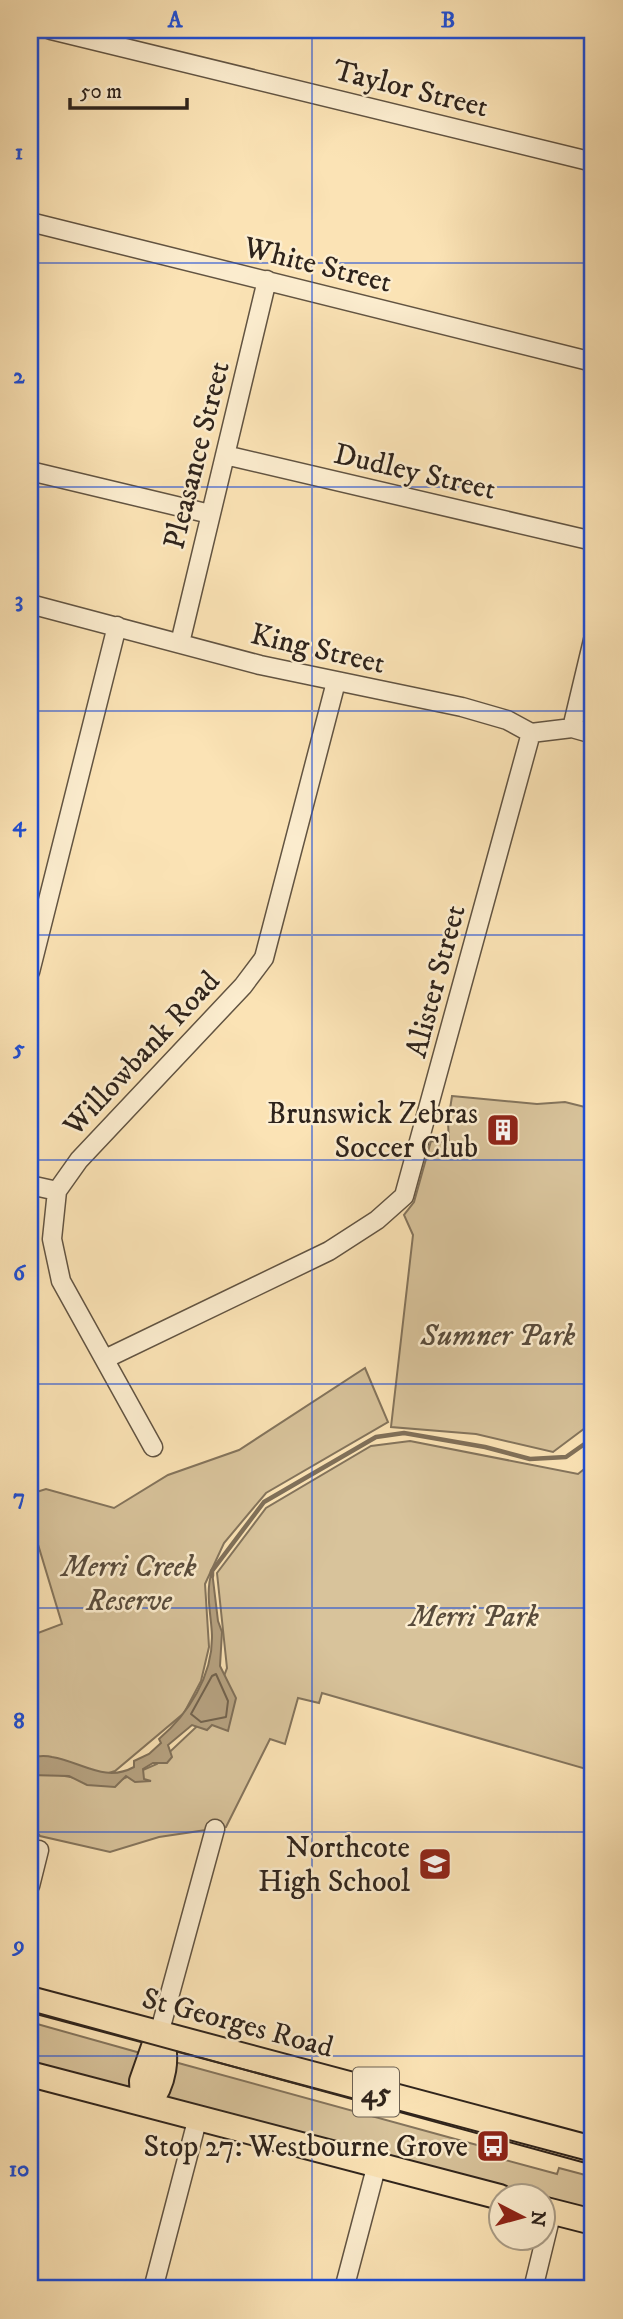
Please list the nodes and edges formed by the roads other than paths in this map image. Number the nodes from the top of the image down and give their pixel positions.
1 (51, 30) edge
2 (593, 162) edge
3 (30, 222) edge
4 (267, 281) junction
5 (593, 362) edge
6 (225, 455) junction
7 (30, 471) edge
8 (211, 514) junction
9 (593, 541) edge
10 (30, 604) edge
11 (117, 626) junction
12 (593, 640) edge
13 (180, 643) junction
14 (336, 682) junction
15 (572, 728) junction
16 (531, 733) junction
17 (593, 734) edge
18 (30, 972) edge
19 (30, 1185) edge
20 (57, 1191) junction
21 (105, 1359) junction
22 (153, 1447) dead end
23 (215, 1829) dead end
24 (39, 1850) dead end
25 (30, 1886) edge
26 (30, 1999) edge
27 (159, 2034) junction
28 (30, 2074) edge
29 (146, 2103) junction
30 (198, 2117) junction
31 (593, 2149) edge
32 (377, 2164) junction
33 (486, 2193) edge
34 (556, 2212) edge
35 (593, 2222) edge
36 (540, 2252) edge
37 (153, 2289) edge
38 (344, 2289) edge
39 (533, 2289) edge

1 - 2 street, Taylor Street
3 - 4 street, White Street
4 - 5 street, White Street
4 - 6 street, Pleasance Street
6 - 8 street, Pleasance Street
6 - 9 street, Dudley Street
7 - 8 street
8 - 13 street, Pleasance Street
10 - 11 street, King Street
11 - 13 street, King Street
11 - 18 street
12 - 15 street
13 - 14 street, King Street
14 - 16 street, King Street
14 - 20 street, Willowbank Road
15 - 16 street
15 - 17 street
16 - 21 street, Alister Street
19 - 20 street
20 - 21 street, Willowbank Road
21 - 22 street, Willowbank Road
23 - 27 street
24 - 25 street
26 - 27 highway, St Georges Road / 45
27 - 29 highway
27 - 31 highway, St Georges Road / 45
28 - 29 highway, 45
29 - 30 highway, 45
30 - 32 highway, 45
30 - 37 street
32 - 33 highway, 45
32 - 38 street
34 - 35 highway
36 - 39 street

